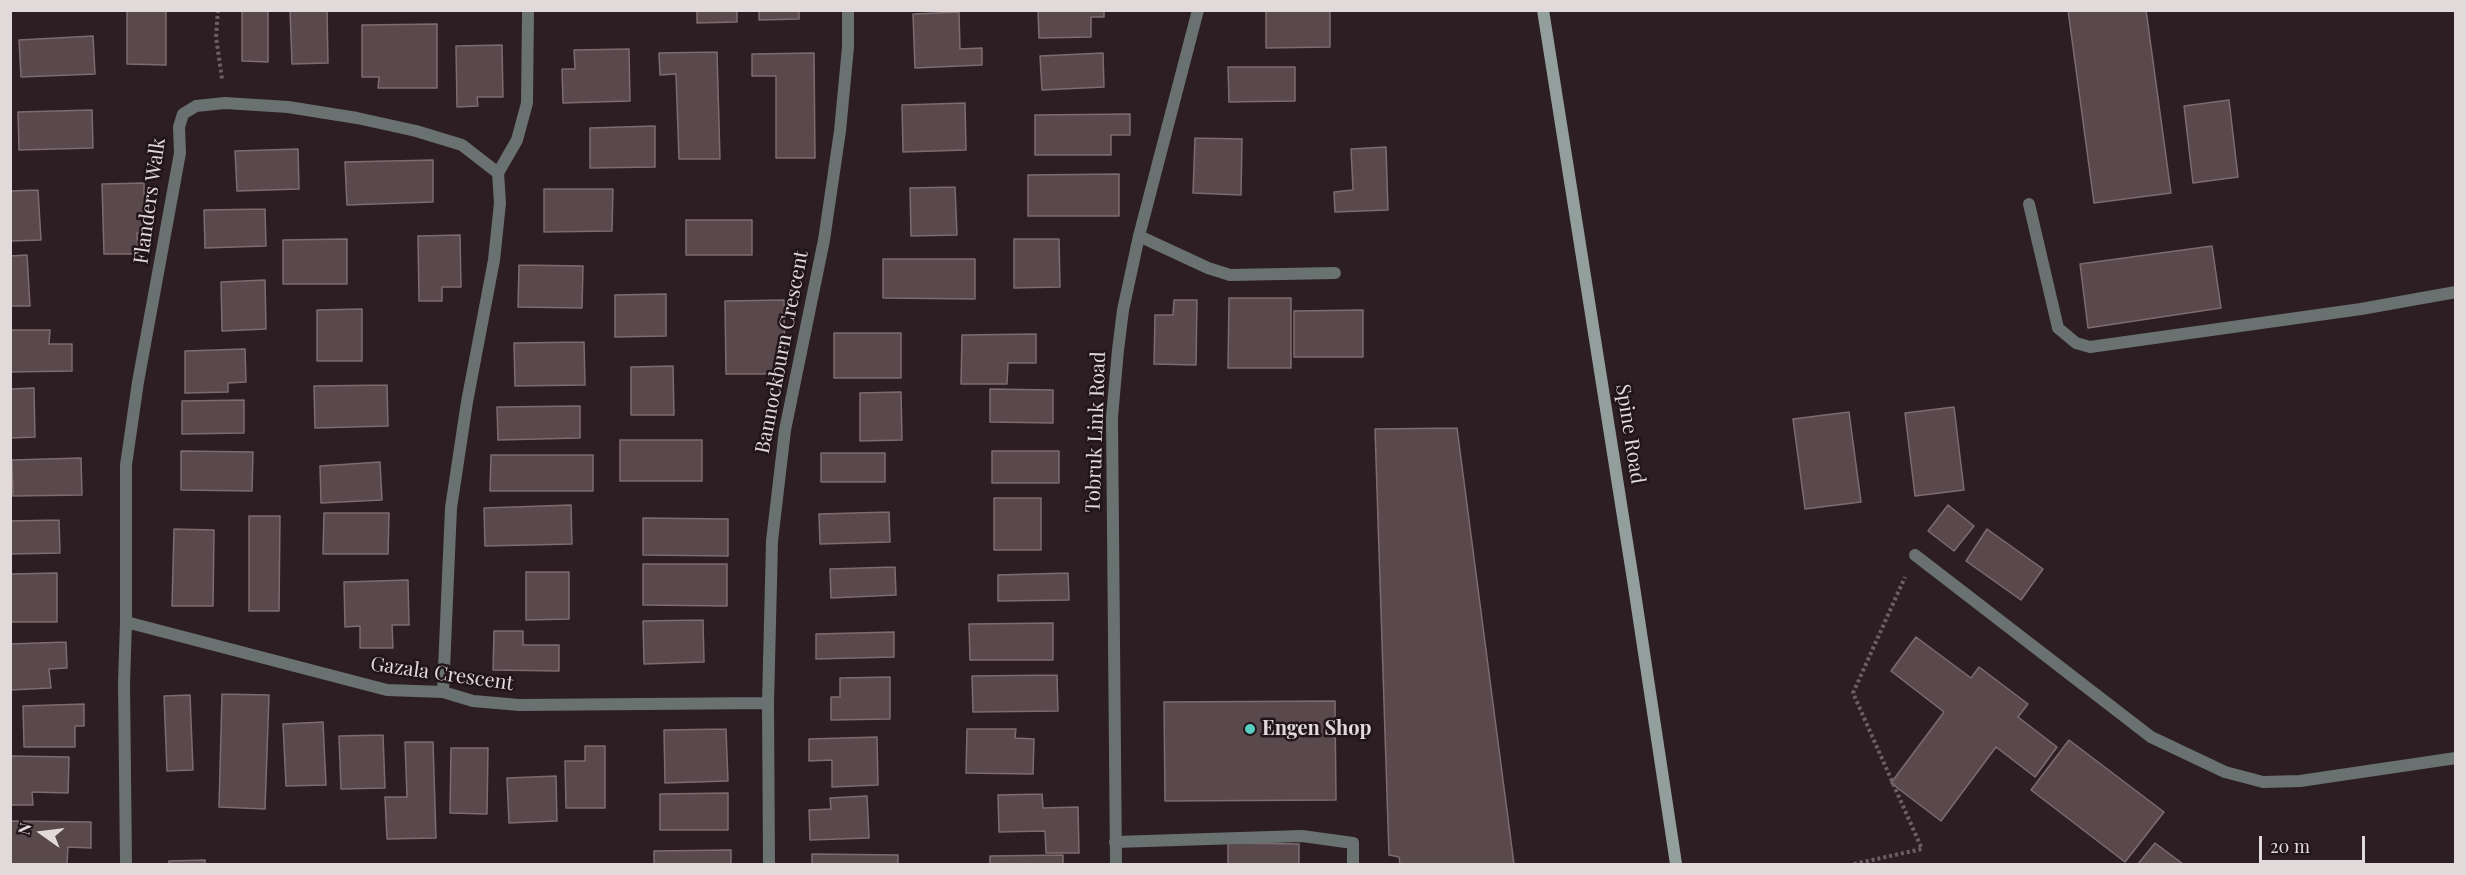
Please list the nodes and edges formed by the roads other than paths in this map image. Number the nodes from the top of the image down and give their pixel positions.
1 (528, 10) edge
2 (848, 10) edge
3 (1198, 10) edge
4 (1543, 10) edge
5 (498, 173) junction
6 (2029, 204) dead end
7 (1139, 236) junction
8 (1335, 273) dead end
9 (2456, 292) edge
10 (1915, 555) road end
11 (126, 622) junction
12 (443, 692) junction
13 (768, 702) junction
14 (2456, 758) edge
15 (1115, 842) junction
16 (126, 864) edge
17 (769, 864) edge
18 (1116, 864) edge
19 (1353, 864) edge
20 (1676, 864) edge

1 - 5 street
2 - 13 street, Bannockburn Crescent
3 - 7 street, Tobruk Link Road
4 - 20 main road, Spine Road
5 - 11 street, Flanders Walk
5 - 12 street
6 - 9 street
7 - 8 street
7 - 15 street, Tobruk Link Road
10 - 14 street
11 - 12 street, Gazala Crescent
11 - 16 street
12 - 13 street, Gazala Crescent
13 - 17 street
15 - 18 street, Tobruk Link Road
15 - 19 street

